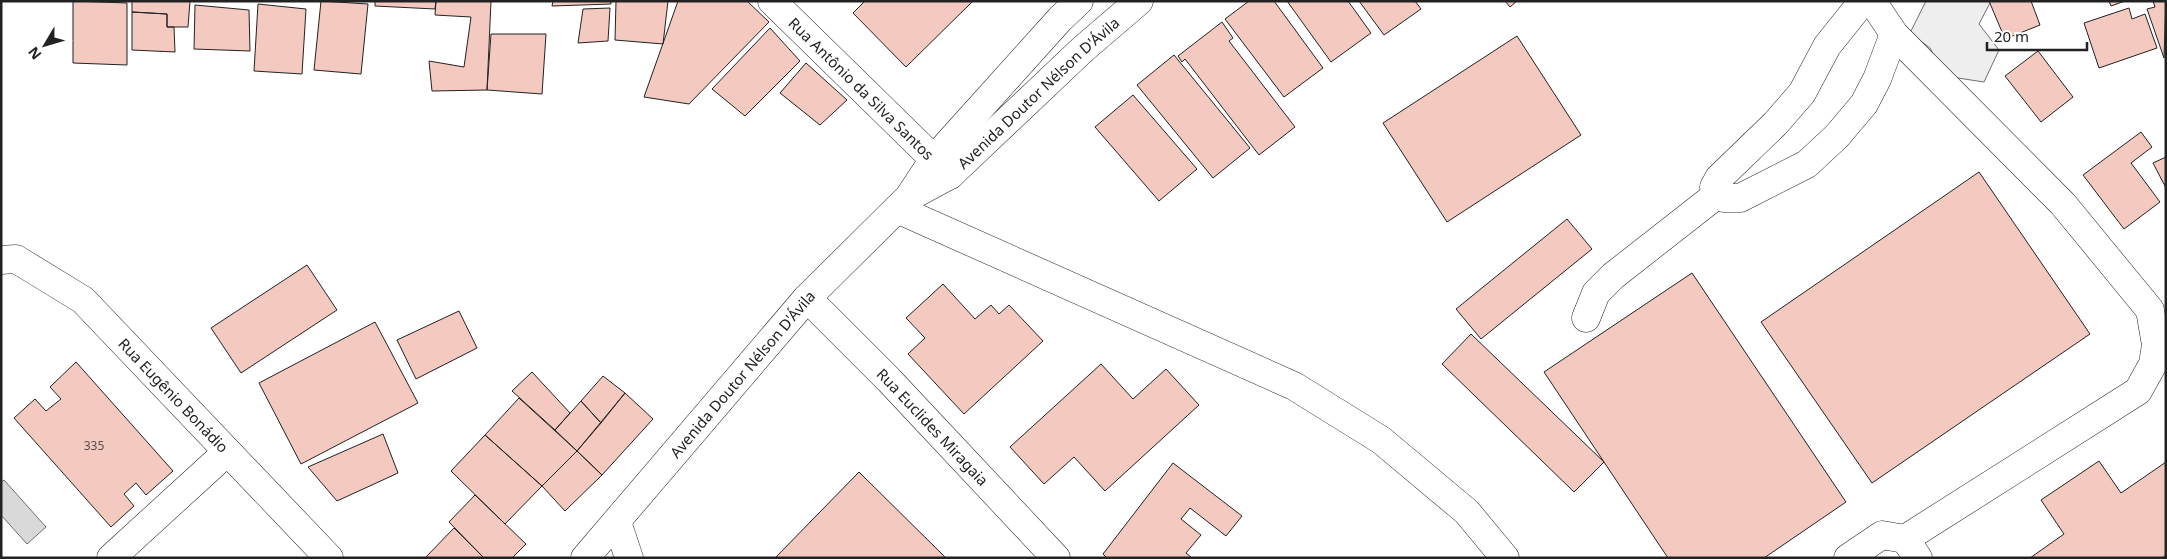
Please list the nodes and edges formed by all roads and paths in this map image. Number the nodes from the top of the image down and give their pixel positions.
1 (772, 1) edge
2 (1079, 1) edge
3 (1139, 1) edge
4 (1863, 1) edge
5 (1872, 1) edge
6 (1894, 34) junction
7 (942, 167) junction
8 (1719, 193) junction
9 (903, 203) junction
10 (1, 260) edge
11 (807, 298) junction
12 (1586, 318) dead end
13 (228, 452) junction
14 (617, 522) junction
15 (1911, 548) edge
16 (112, 558) edge
17 (329, 558) edge
18 (585, 558) edge
19 (629, 558) edge
20 (1056, 558) edge
21 (1505, 558) edge
22 (1848, 558) edge

1 - 7 street, Rua Antônio da Silva Santos
2 - 7 street, Avenida Doutor Nélson D'Ávila
3 - 7 street, Avenida Doutor Nélson D'Ávila
4 - 8 street
5 - 6 street
6 - 8 street
6 - 15 street
7 - 9 street, Avenida Doutor Nélson D'Ávila
8 - 12 street
9 - 11 street, Avenida Doutor Nélson D'Ávila
9 - 21 street
10 - 13 street, Rua Eugênio Bonádio
11 - 14 street, Avenida Doutor Nélson D'Ávila
11 - 20 street, Rua Euclides Miragaia
13 - 16 street
13 - 17 street, Rua Eugênio Bonádio
14 - 18 street, Avenida Doutor Nélson D'Ávila
14 - 19 street
15 - 22 street

